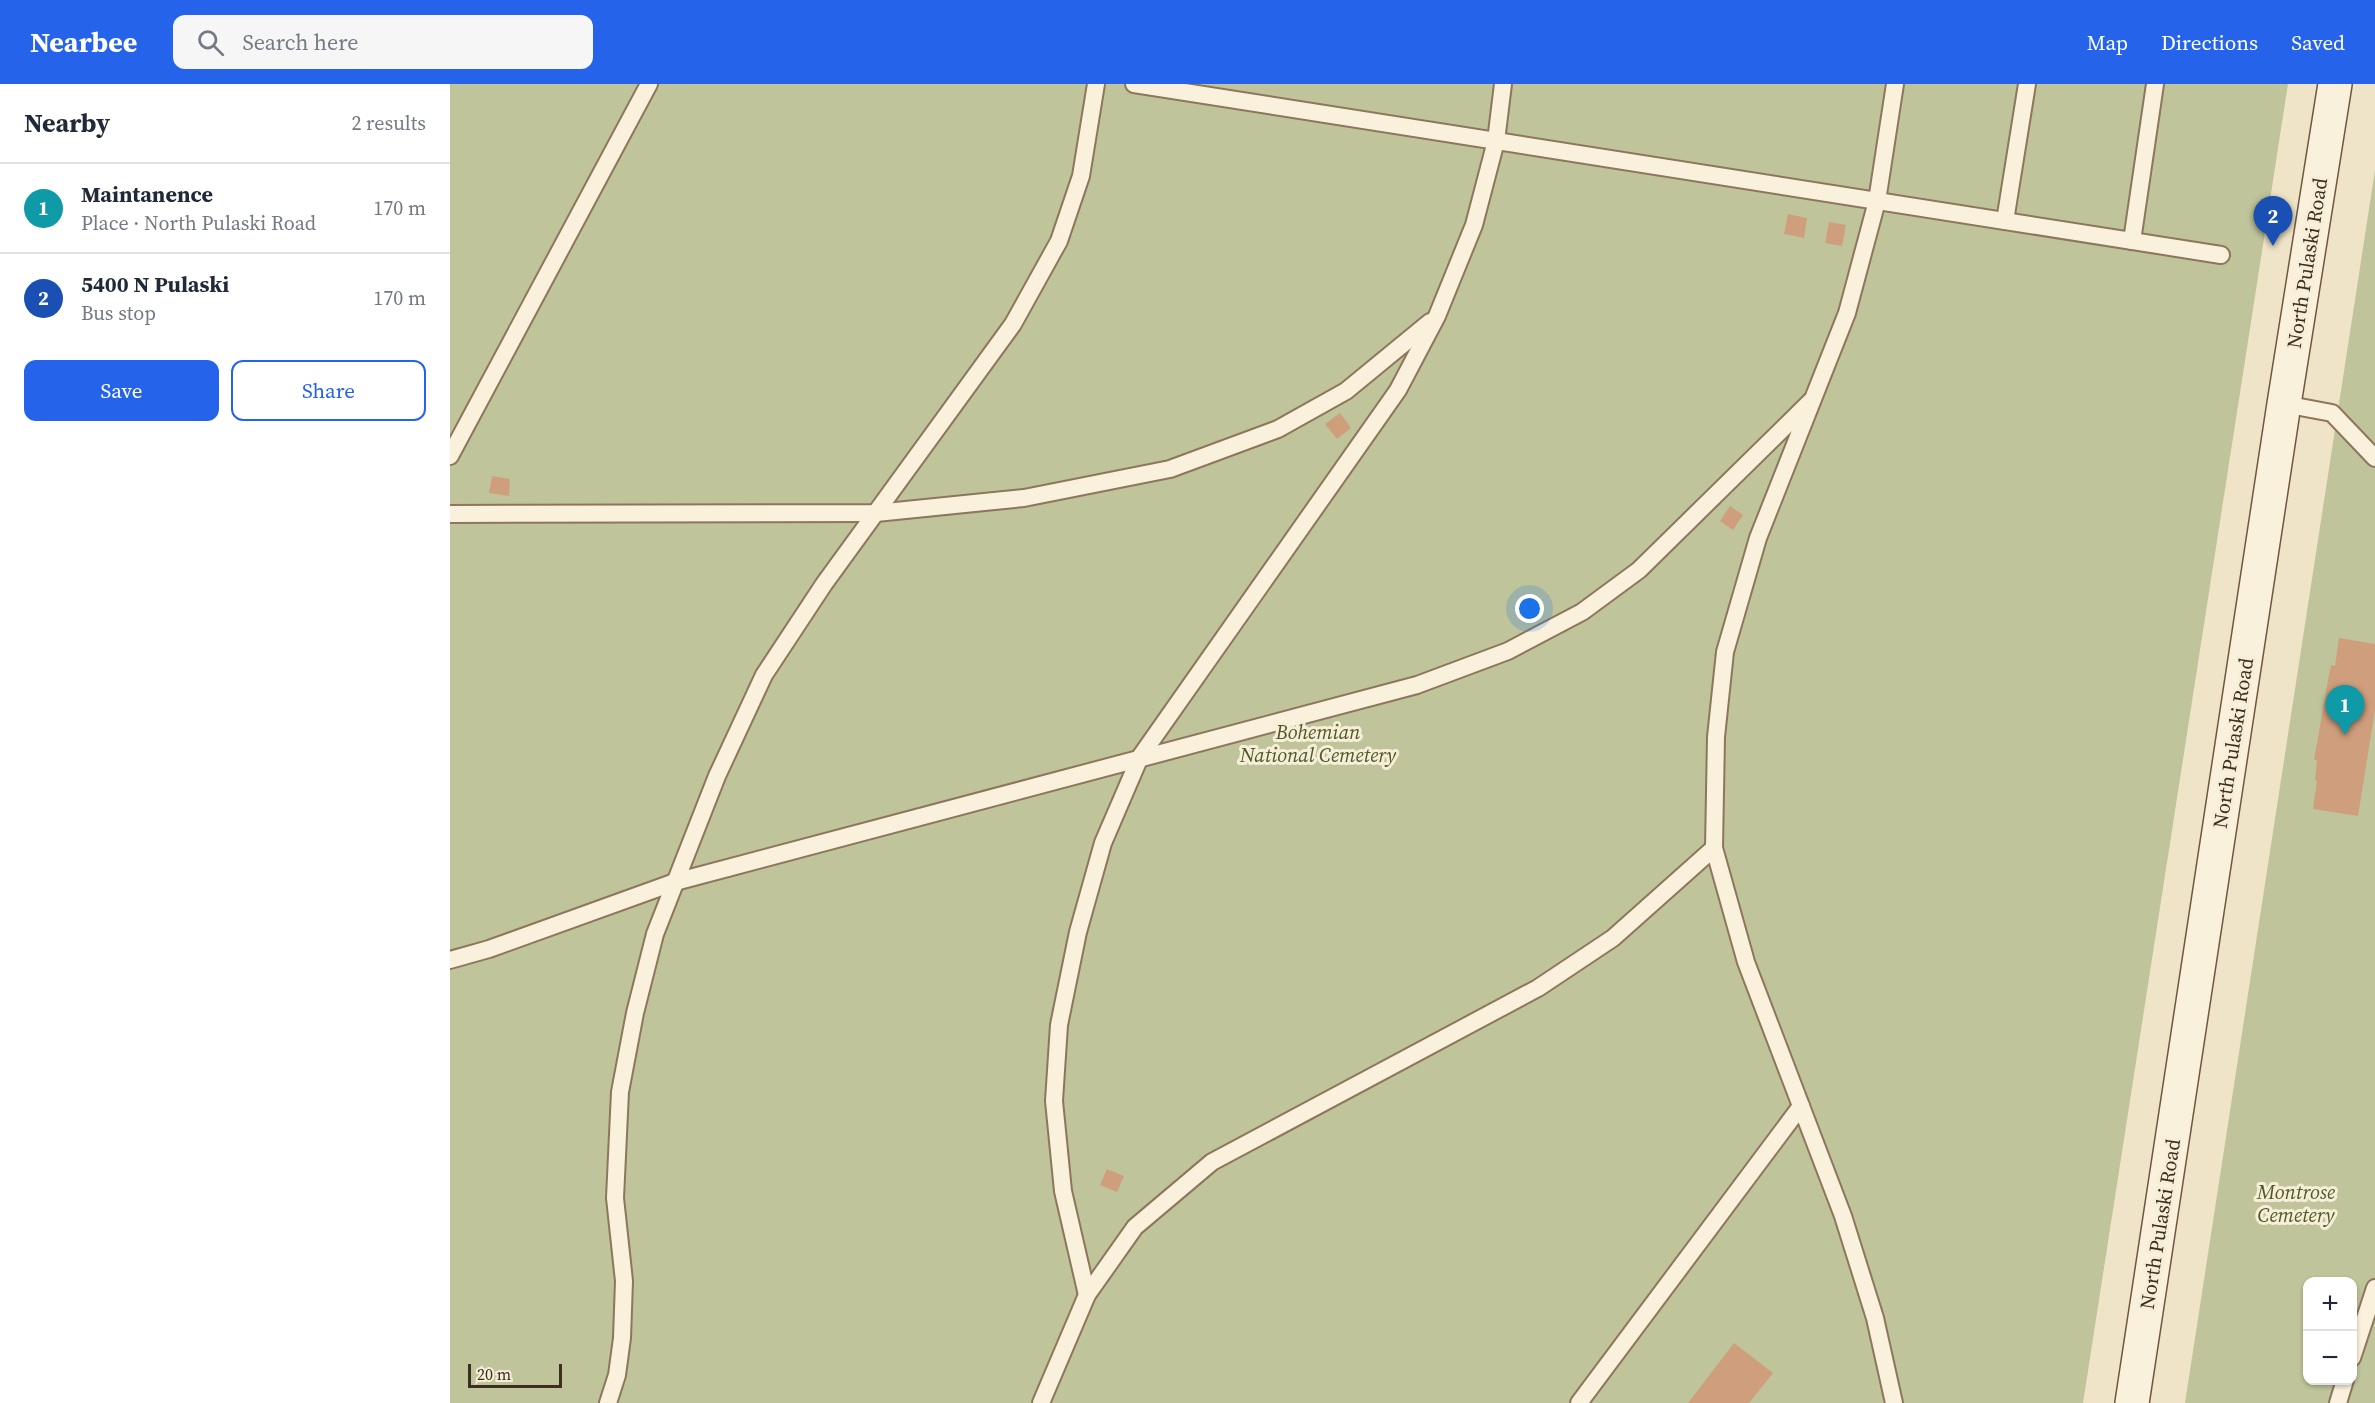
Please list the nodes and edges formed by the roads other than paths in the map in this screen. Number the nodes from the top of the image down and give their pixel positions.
1 (649, 84) edge
2 (1096, 84) edge
3 (1134, 84) edge
4 (1503, 84) edge
5 (1895, 84) edge
6 (2027, 84) edge
7 (2155, 84) edge
8 (2335, 84) edge
9 (1496, 141) junction
10 (1877, 201) junction
11 (2005, 221) junction
12 (2132, 242) junction
13 (2221, 255) dead end
14 (1437, 316) junction
15 (1811, 401) junction
16 (2284, 404) junction
17 (450, 456) edge
18 (2375, 459) edge
19 (876, 513) junction
20 (450, 514) edge
21 (1140, 757) junction
22 (1714, 848) junction
23 (675, 882) junction
24 (450, 960) edge
25 (1801, 1106) junction
26 (2375, 1288) edge
27 (1086, 1295) junction
28 (2357, 1343) edge
29 (2343, 1385) edge
30 (608, 1403) edge
31 (1041, 1403) edge
32 (1579, 1403) edge
33 (1894, 1403) edge
34 (2132, 1403) edge
35 (2338, 1403) edge

1 - 17 lane
2 - 19 lane
3 - 9 lane
4 - 9 lane
5 - 10 lane
6 - 11 lane
7 - 12 lane
8 - 16 main road, North Pulaski Road
9 - 10 lane
9 - 14 lane
10 - 11 lane
10 - 15 lane
11 - 12 lane
12 - 13 lane
14 - 19 lane
14 - 21 lane
15 - 21 lane
15 - 22 lane
16 - 18 lane
16 - 34 main road, North Pulaski Road
19 - 20 lane
19 - 23 lane
21 - 23 lane
21 - 27 lane
22 - 25 lane
22 - 27 lane
23 - 24 lane
23 - 30 lane
25 - 32 lane
25 - 33 lane
26 - 28 lane
27 - 31 lane
29 - 35 lane

